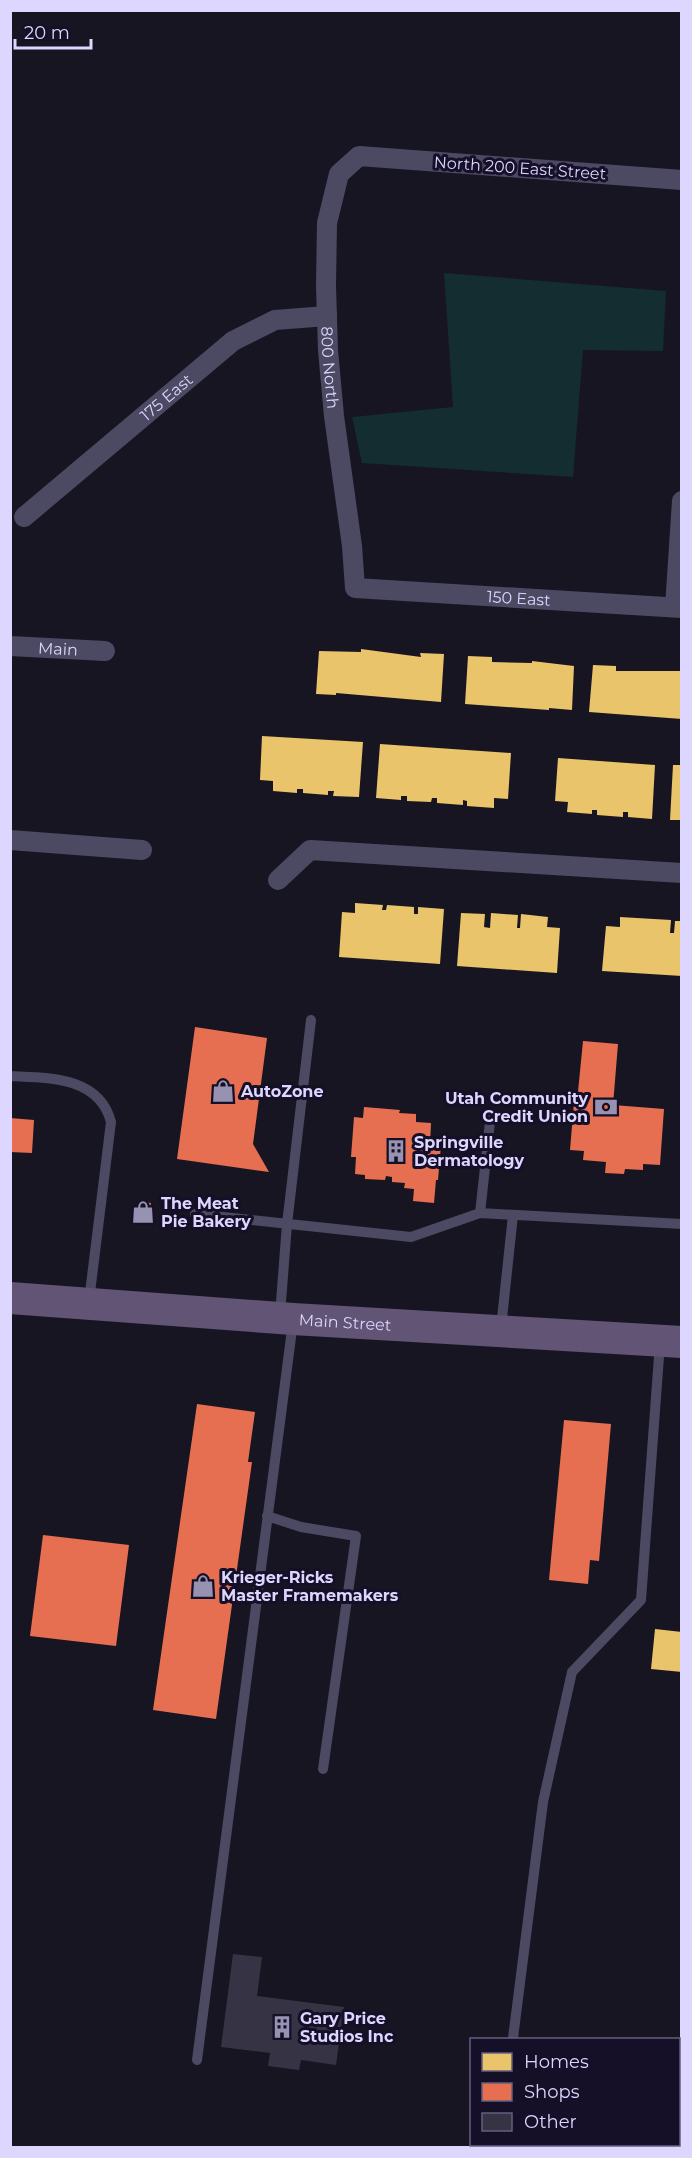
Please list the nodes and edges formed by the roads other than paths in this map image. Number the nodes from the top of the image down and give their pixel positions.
1 (359, 156) joint
2 (681, 180) edge
3 (327, 316) junction
4 (681, 501) edge
5 (24, 517) dead end
6 (356, 588) joint
7 (678, 607) edge
8 (10, 646) edge
9 (105, 651) dead end
10 (10, 840) edge
11 (142, 850) dead end
12 (681, 873) edge
13 (278, 880) dead end
14 (311, 1020) dead end
15 (10, 1076) edge
16 (491, 1113) dead end
17 (480, 1213) junction
18 (195, 1215) dead end
19 (513, 1215) junction
20 (287, 1224) junction
21 (681, 1224) edge
22 (10, 1298) edge
23 (88, 1304) junction
24 (287, 1318) junction
25 (501, 1331) junction
26 (671, 1341) edge
27 (267, 1516) junction
28 (323, 1769) dead end
29 (513, 2038) dead end
30 (197, 2060) dead end

1 - 2 street, North 200 East Street
1 - 3 street, 800 North
3 - 5 street, 175 East
3 - 6 street, 800 North
4 - 7 street
6 - 7 street, 150 East
8 - 9 street, Main
10 - 11 street
12 - 13 street
14 - 20 lane
15 - 23 lane
16 - 17 lane
17 - 19 lane
17 - 20 lane
18 - 20 lane
19 - 21 lane
19 - 25 lane
20 - 24 lane
22 - 23 main road, Main Street
23 - 24 main road, Main Street
24 - 25 main road, Main Street
24 - 27 lane
25 - 26 main road, Main Street
26 - 29 lane
27 - 28 lane
27 - 30 lane

